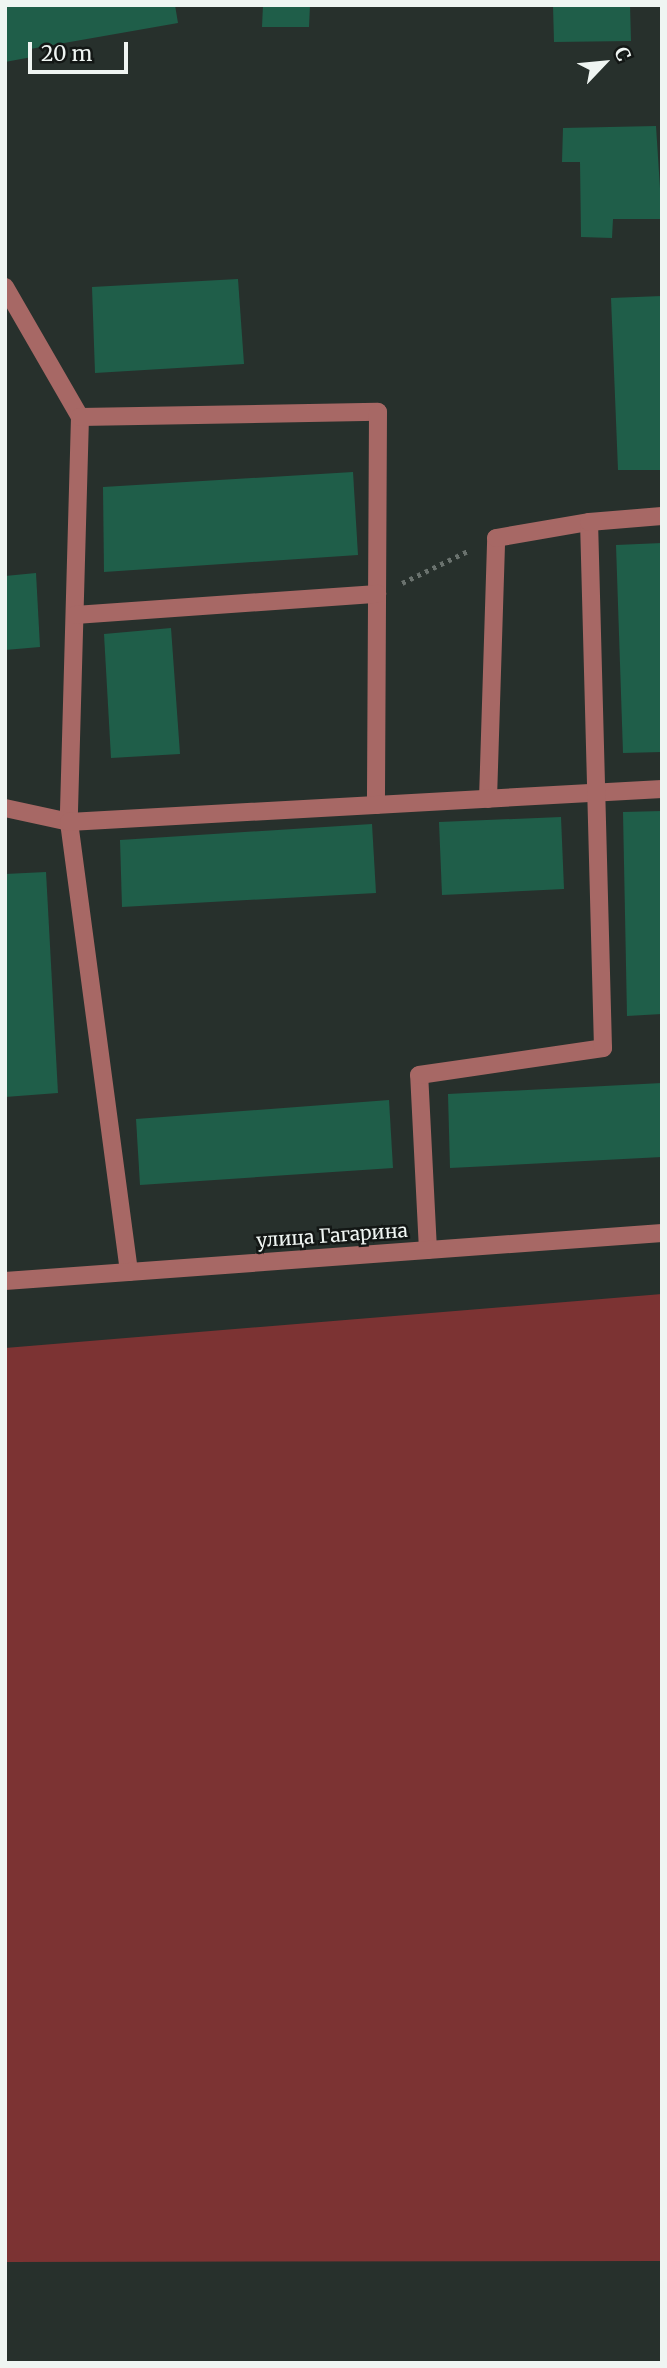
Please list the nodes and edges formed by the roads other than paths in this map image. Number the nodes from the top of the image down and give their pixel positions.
1 (5, 287) edge
2 (80, 417) junction
3 (662, 516) edge
4 (589, 522) junction
5 (377, 594) junction
6 (75, 615) junction
7 (662, 789) edge
8 (599, 793) junction
9 (488, 799) junction
10 (376, 805) junction
11 (5, 808) edge
12 (69, 822) junction
13 (662, 1233) edge
14 (428, 1250) junction
15 (129, 1272) junction
16 (5, 1281) edge

1 - 2 street
2 - 5 street
2 - 6 street
3 - 4 street
4 - 8 street
4 - 9 street
5 - 6 street
5 - 10 street
6 - 12 street
7 - 8 street
8 - 9 street
8 - 14 street
9 - 10 street
10 - 12 street
11 - 12 street
12 - 15 street
13 - 14 street, улица Гагарина
14 - 15 street, улица Гагарина
15 - 16 street, улица Гагарина

